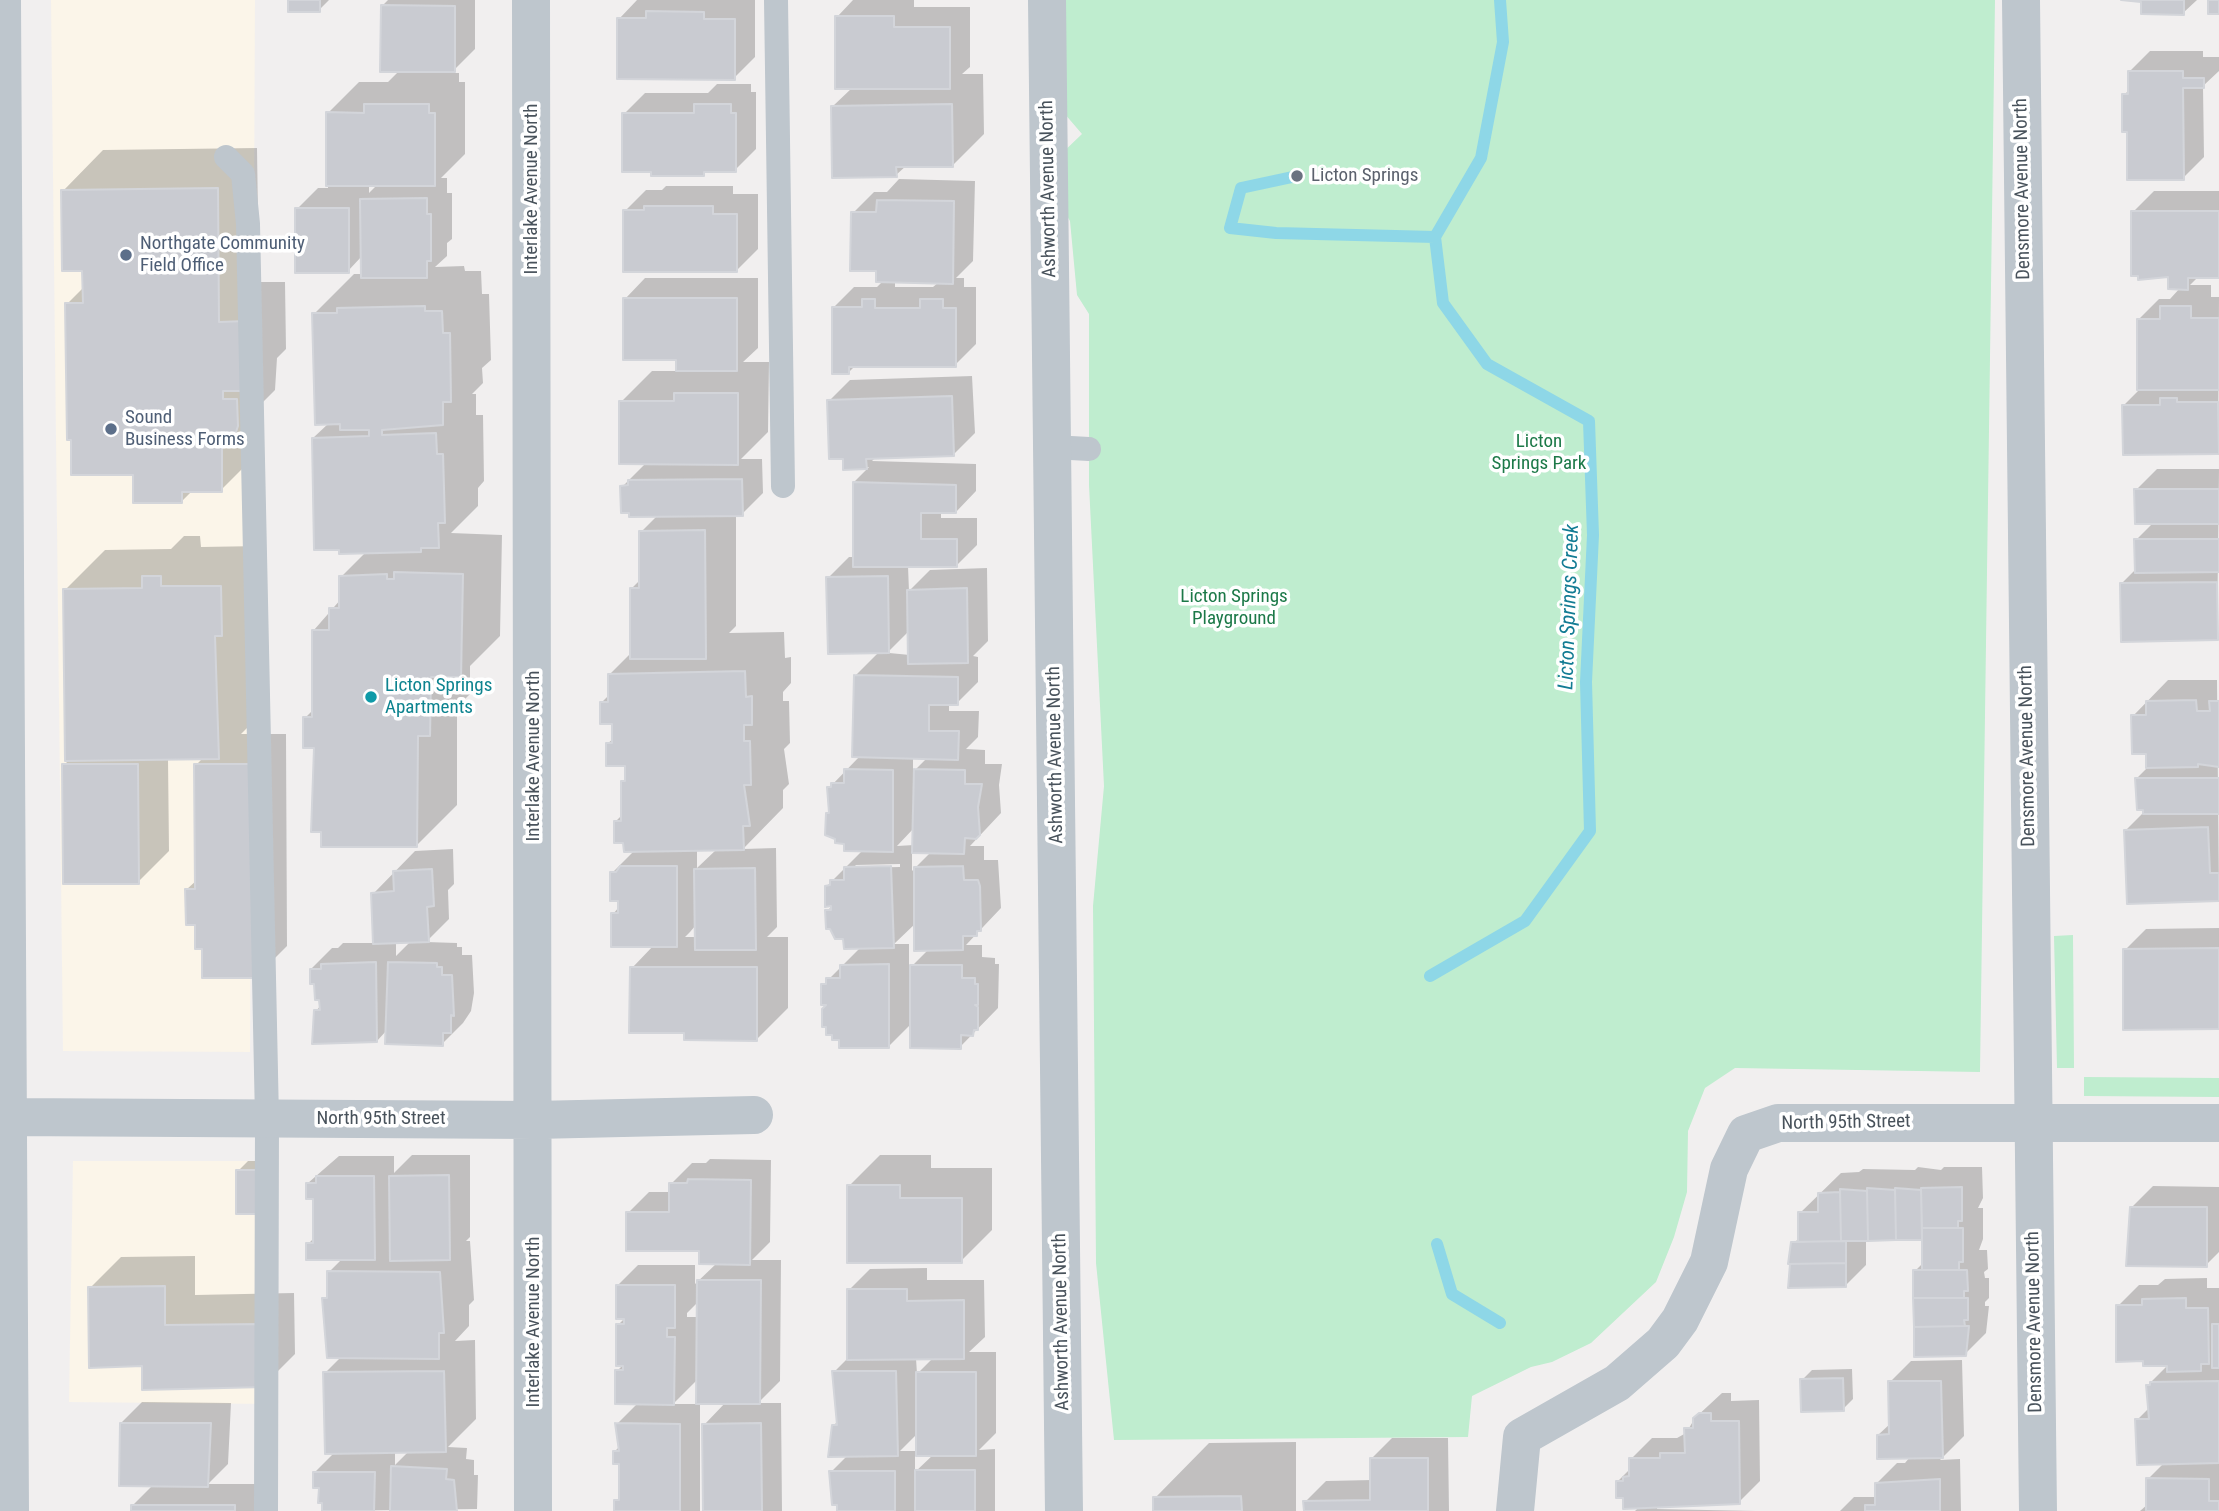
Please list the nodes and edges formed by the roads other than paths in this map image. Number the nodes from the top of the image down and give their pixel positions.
1 (2, 0) edge
2 (531, 0) edge
3 (776, 0) edge
4 (1047, 0) edge
5 (2021, 0) edge
6 (1, 52) edge
7 (226, 157) dead end
8 (1, 183) edge
9 (2, 348) edge
10 (1052, 447) junction
11 (1089, 449) dead end
12 (783, 486) dead end
13 (2, 586) edge
14 (4, 1026) edge
15 (754, 1115) dead end
16 (8, 1117) junction
17 (267, 1119) junction
18 (535, 1120) junction
19 (2032, 1122) junction
20 (2219, 1123) edge
21 (10, 1511) edge
22 (265, 1511) edge
23 (533, 1511) edge
24 (1064, 1511) edge
25 (1515, 1511) edge
26 (2038, 1511) edge

1 - 6 street
2 - 18 street, Interlake Avenue North
3 - 12 lane
4 - 10 street, Ashworth Avenue North
5 - 19 street, Densmore Avenue North
6 - 8 street
7 - 17 lane
8 - 9 street
9 - 13 street
10 - 11 lane
10 - 24 street, Ashworth Avenue North
13 - 14 street
14 - 16 street
15 - 18 street, North 95th Street
16 - 17 street, North 95th Street
16 - 21 street
17 - 18 street, North 95th Street
17 - 22 lane
18 - 23 street, Interlake Avenue North
19 - 20 street, North 95th Street
19 - 25 street, North 95th Street
19 - 26 street, Densmore Avenue North

